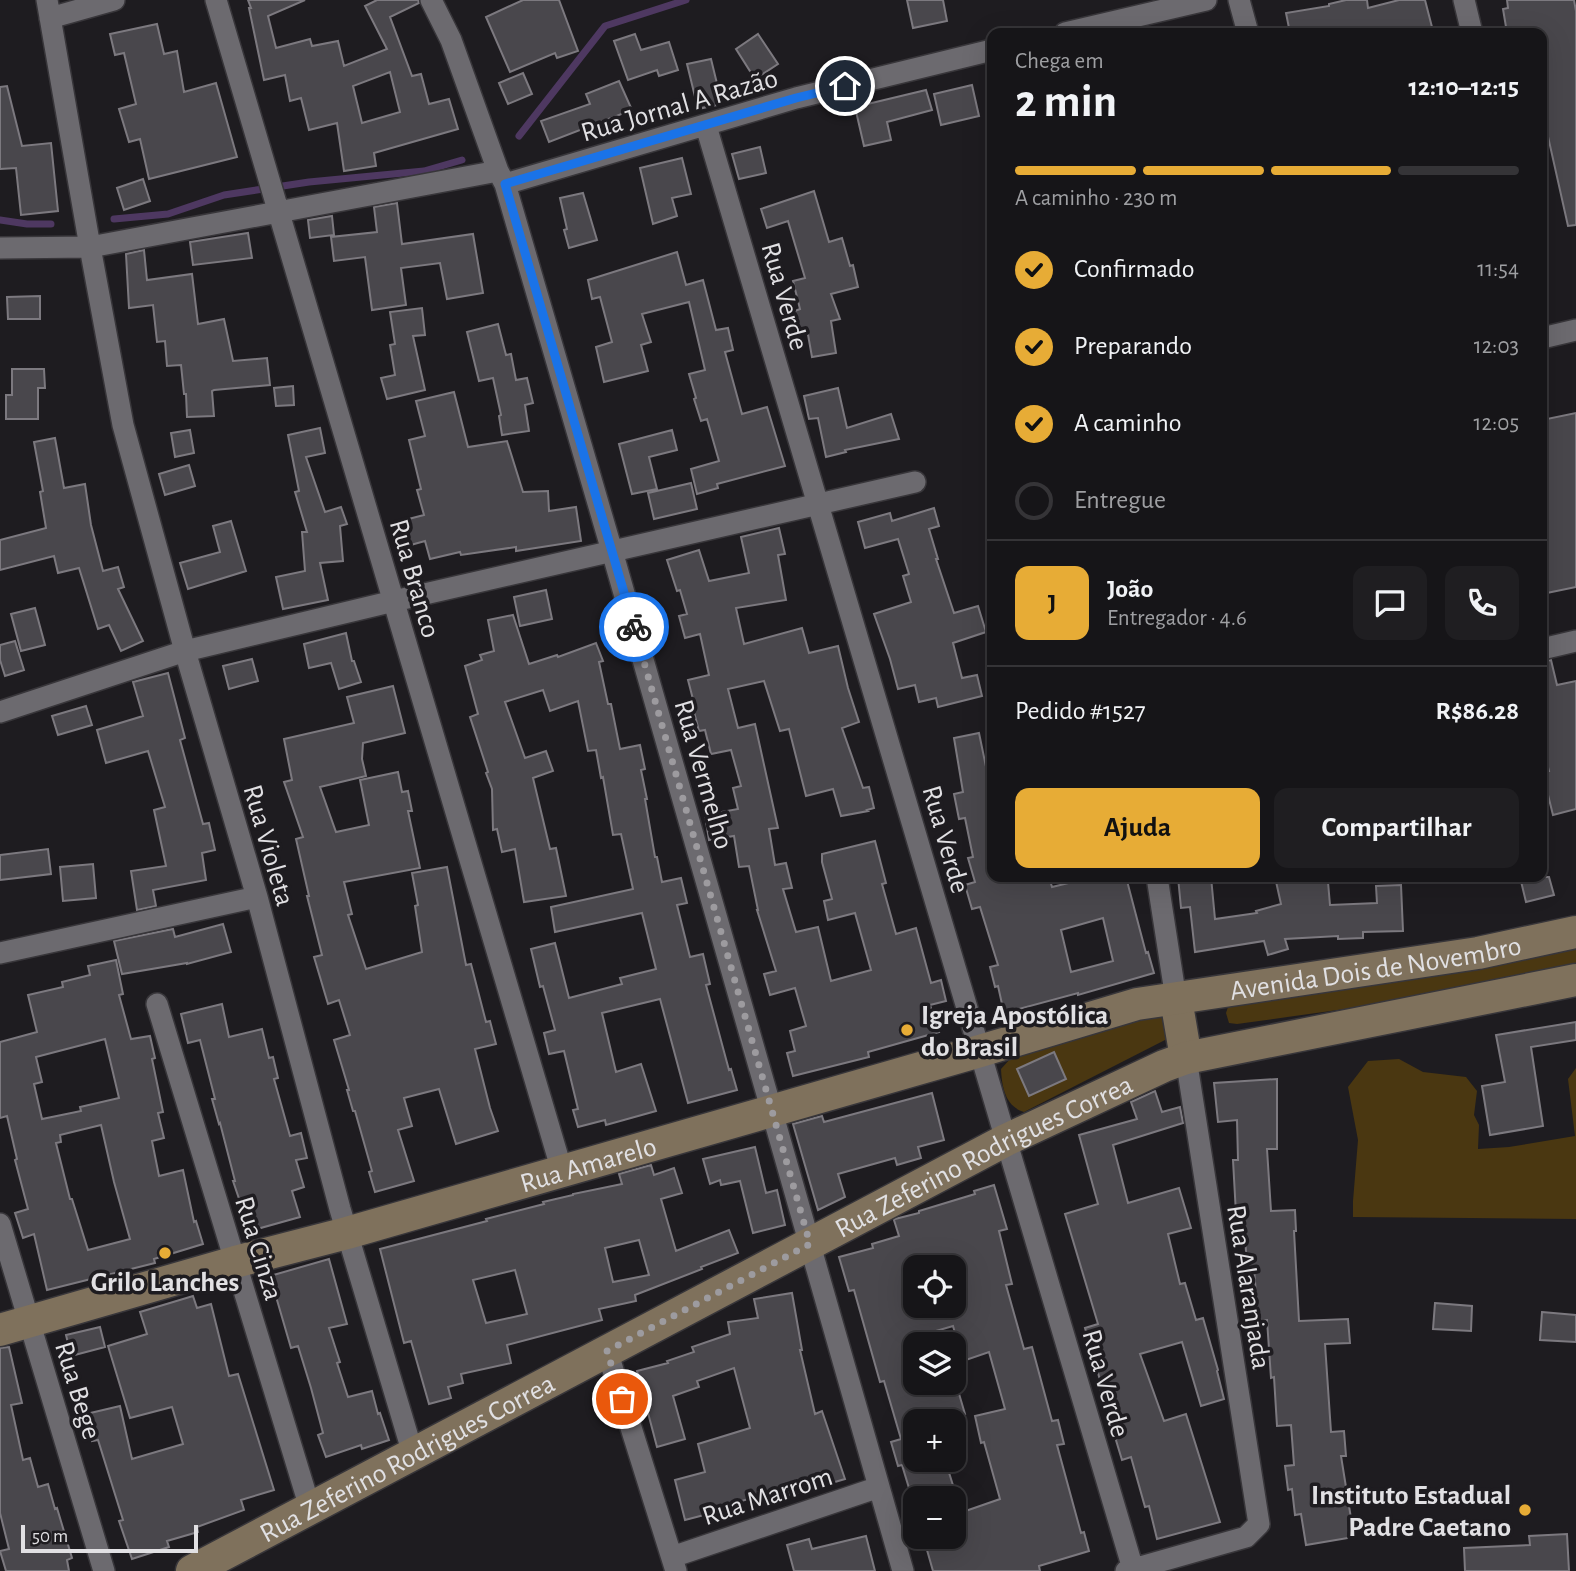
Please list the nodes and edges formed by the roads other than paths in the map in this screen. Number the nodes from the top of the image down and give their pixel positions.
1 (114, 0) edge
2 (216, 0) edge
3 (431, 0) edge
4 (1206, 0) edge
5 (1239, 0) edge
6 (1464, 0) edge
7 (49, 9) edge
8 (1086, 28) edge
9 (1247, 28) edge
10 (1471, 28) edge
11 (987, 55) edge
12 (706, 126) junction
13 (502, 177) junction
14 (279, 211) junction
15 (90, 247) junction
16 (0, 248) edge
17 (1576, 330) edge
18 (1547, 337) edge
19 (915, 482) dead end
20 (818, 503) junction
21 (612, 551) junction
22 (394, 601) junction
23 (1576, 641) edge
24 (1547, 648) edge
25 (185, 651) junction
26 (0, 712) edge
27 (1158, 882) edge
28 (257, 897) junction
29 (1576, 932) edge
30 (0, 953) edge
31 (1576, 980) edge
32 (1176, 999) junction
33 (157, 1004) dead end
34 (980, 1051) junction
35 (1186, 1058) junction
36 (772, 1110) junction
37 (1006, 1140) junction
38 (562, 1171) junction
39 (0, 1224) edge
40 (347, 1233) junction
41 (810, 1244) junction
42 (235, 1262) junction
43 (15, 1325) edge
44 (607, 1351) junction
45 (413, 1454) junction
46 (879, 1487) junction
47 (310, 1508) junction
48 (674, 1564) edge
49 (1129, 1570) edge
50 (104, 1571) edge
51 (192, 1571) edge
52 (903, 1571) edge

1 - 7 street
2 - 14 street, Rua Branco
3 - 13 street, Rua Vermelho
4 - 8 street
5 - 9 street
6 - 10 street
7 - 15 street, Rua Violeta
11 - 12 street, Rua Jornal A Razão
12 - 13 street, Rua Jornal A Razão
12 - 20 street, Rua Verde
13 - 14 street, Rua Jornal A Razão
13 - 21 street, Rua Vermelho
14 - 15 street, Rua Jornal A Razão
14 - 22 street, Rua Branco
15 - 16 street, Rua Jornal A Razão
15 - 25 street, Rua Violeta
17 - 18 street
19 - 20 street
20 - 21 street
20 - 34 street, Rua Verde
21 - 22 street
21 - 36 street, Rua Vermelho
22 - 25 street
22 - 38 street, Rua Branco
23 - 24 street
25 - 26 street
25 - 28 street, Rua Violeta
27 - 32 street
28 - 30 street
28 - 40 street, Rua Violeta
29 - 32 street, Avenida Dois de Novembro
31 - 35 street, Avenida Dois de Novembro
32 - 34 street, Rua Amarelo
32 - 35 street
33 - 42 street, Rua Cinza
34 - 36 street, Rua Amarelo
34 - 37 street, Rua Verde
35 - 37 street, Rua Zeferino Rodrigues Correa
35 - 49 street, Rua Alaranjada
36 - 38 street, Rua Amarelo
36 - 41 street, Rua Vermelho
37 - 41 street, Rua Zeferino Rodrigues Correa
37 - 49 street, Rua Verde
38 - 40 street, Rua Amarelo
39 - 43 street, Rua Bege
40 - 42 street, Rua Amarelo
40 - 45 street, Rua Violeta
41 - 44 street, Rua Zeferino Rodrigues Correa
41 - 46 street, Rua Vermelho
42 - 43 street, Rua Amarelo
42 - 47 street, Rua Cinza
43 - 50 street, Rua Bege
44 - 45 street, Rua Zeferino Rodrigues Correa
44 - 48 street
45 - 47 street, Rua Zeferino Rodrigues Correa
46 - 48 street, Rua Marrom
46 - 52 street, Rua Vermelho
47 - 51 street, Rua Zeferino Rodrigues Correa

